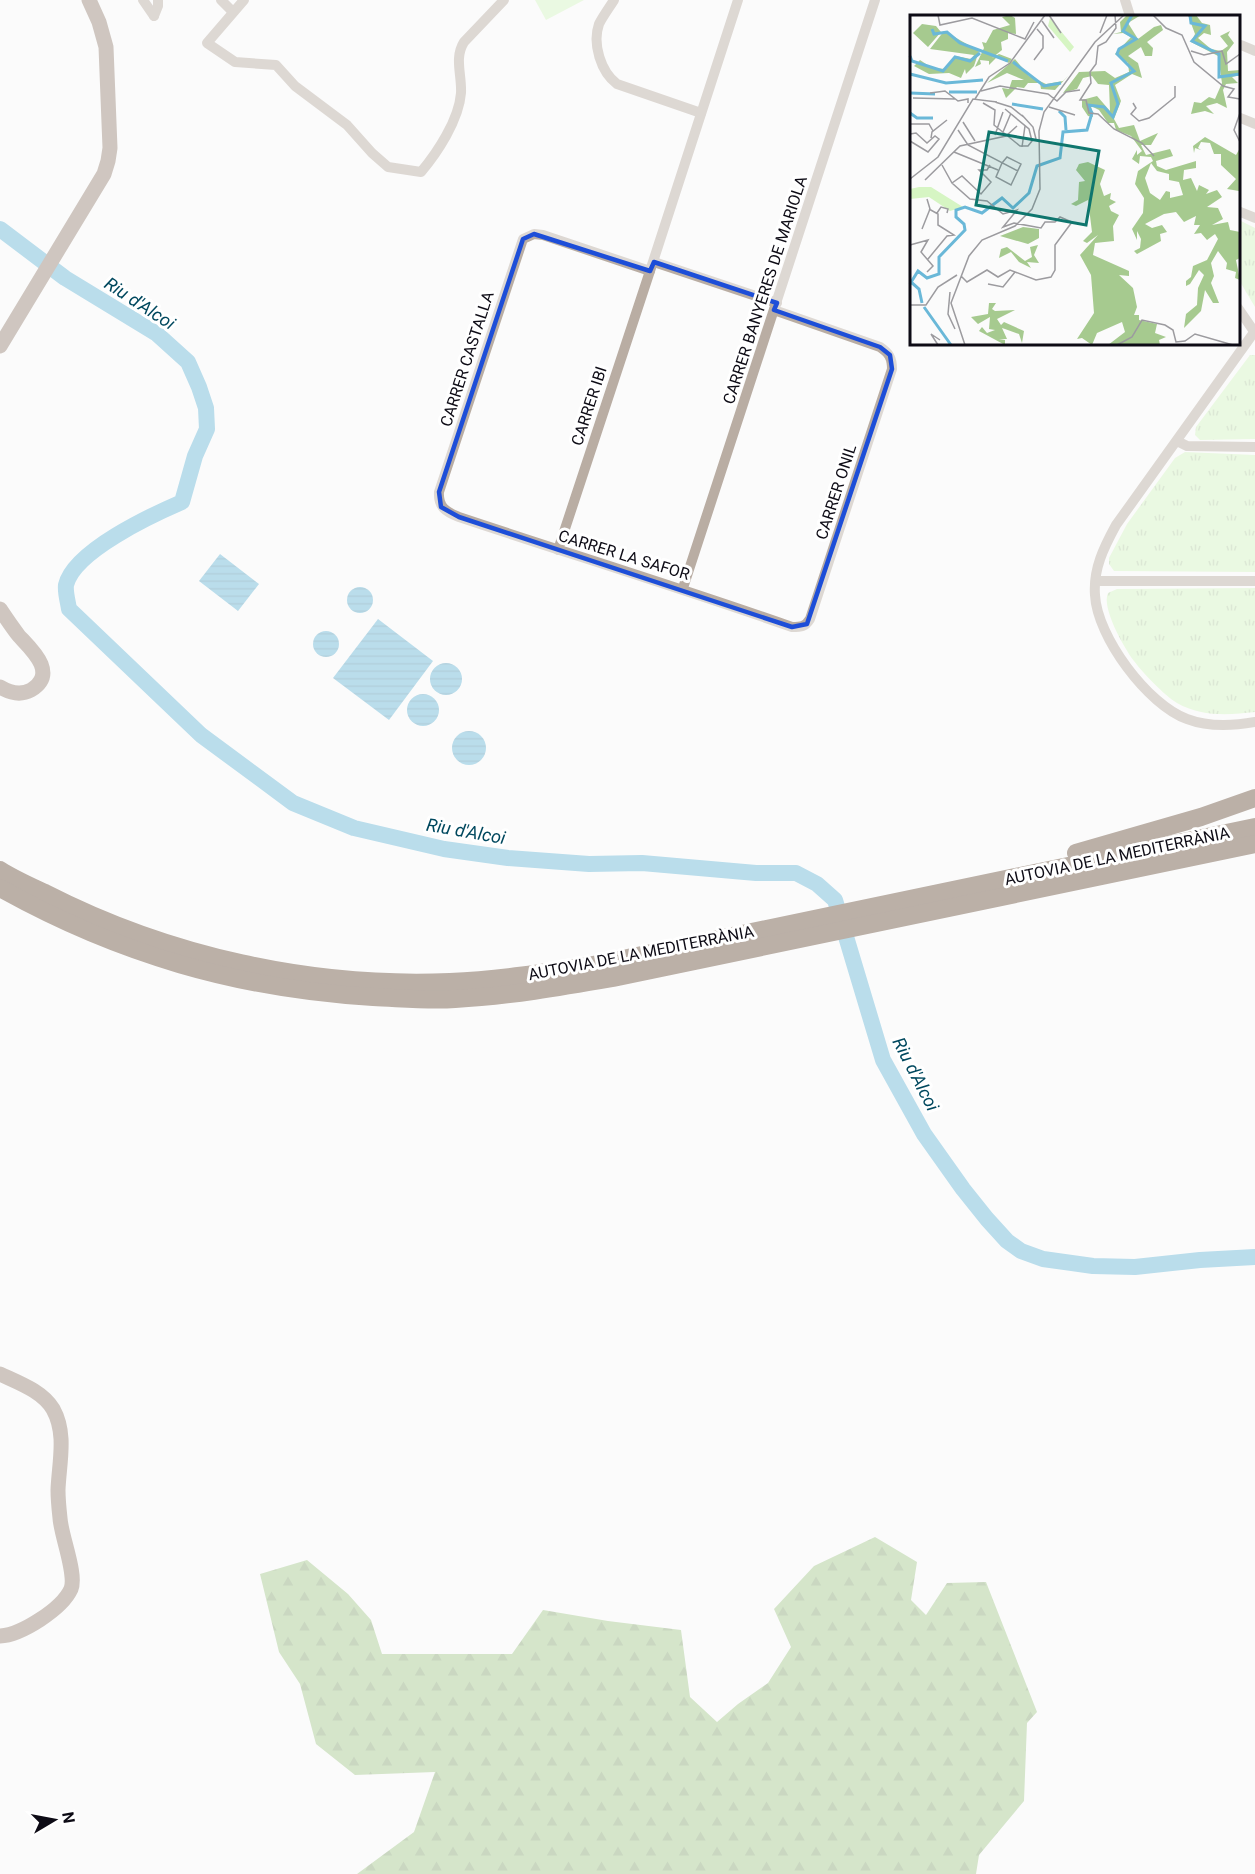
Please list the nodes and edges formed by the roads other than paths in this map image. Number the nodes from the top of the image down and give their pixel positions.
1 (89, 0) edge
2 (143, 0) edge
3 (158, 0) edge
4 (221, 0) edge
5 (244, 0) edge
6 (504, 0) edge
7 (614, 0) edge
8 (738, 0) edge
9 (876, 0) edge
10 (1125, 0) edge
11 (233, 12) junction
12 (1130, 15) edge
13 (1241, 45) dead end
14 (1255, 51) edge
15 (701, 113) junction
16 (1240, 117) edge
17 (1255, 124) edge
18 (1240, 211) edge
19 (1255, 218) edge
20 (652, 267) junction
21 (775, 307) junction
22 (1240, 310) edge
23 (1255, 332) edge
24 (0, 346) edge
25 (1177, 441) junction
26 (1255, 447) edge
27 (438, 500) joint
28 (558, 550) junction
29 (1255, 580) edge
30 (1096, 581) junction
31 (683, 588) junction
32 (0, 609) edge
33 (807, 624) joint
34 (0, 687) edge
35 (1255, 722) edge
36 (1255, 798) edge
37 (1255, 827) edge
38 (1255, 844) edge
39 (0, 870) edge
40 (1048, 873) junction
41 (0, 888) edge
42 (419, 991) junction
43 (0, 1374) edge
44 (0, 1636) edge

1 - 24 street
2 - 3 street
4 - 11 street
5 - 11 street
6 - 11 street
7 - 15 street
8 - 15 street, CARRER IBI
9 - 21 street, CARRER BANYERES DE MARIOLA
10 - 12 street
13 - 14 street
15 - 20 street, CARRER IBI
16 - 17 street
18 - 19 street
20 - 21 street
20 - 27 street, CARRER CASTALLA
20 - 28 street, CARRER IBI
21 - 31 street, CARRER BANYERES DE MARIOLA
21 - 33 street, CARRER ONIL
22 - 23 street
23 - 25 street
25 - 26 street
25 - 30 street
27 - 28 street, CARRER LA SAFOR
28 - 31 street, CARRER LA SAFOR
29 - 30 street
30 - 35 street
31 - 33 street, CARRER LA SAFOR
32 - 34 street
36 - 40 highway
37 - 40 highway, AUTOVIA DE LA MEDITERRÀNIA
38 - 40 highway, AUTOVIA DE LA MEDITERRÀNIA
39 - 42 highway, AUTOVIA DE LA MEDITERRÀNIA
40 - 42 highway, AUTOVIA DE LA MEDITERRÀNIA
40 - 42 highway, AUTOVIA DE LA MEDITERRÀNIA
41 - 42 highway, AUTOVIA DE LA MEDITERRÀNIA
43 - 44 street

